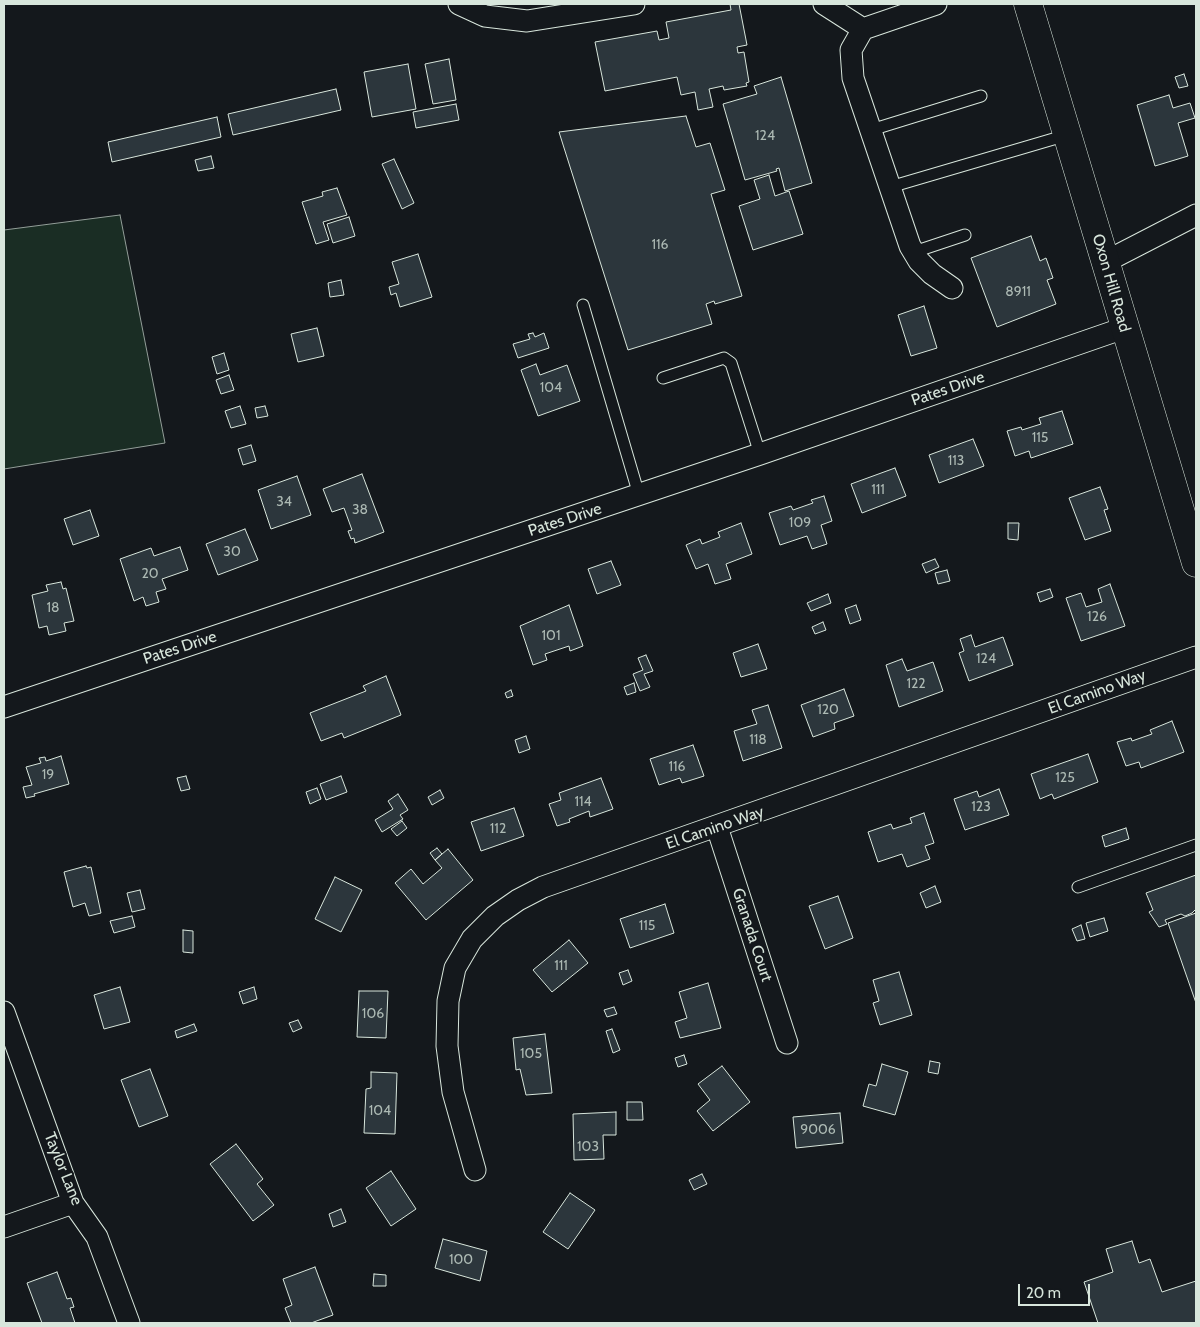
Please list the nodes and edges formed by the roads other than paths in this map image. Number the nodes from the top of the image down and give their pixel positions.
1 (459, 4) edge
2 (634, 4) edge
3 (824, 4) edge
4 (936, 4) edge
5 (1028, 4) edge
6 (863, 29) junction
7 (981, 96) dead end
8 (871, 130) junction
9 (1066, 135) junction
10 (890, 187) junction
11 (1196, 215) edge
12 (965, 235) dead end
13 (914, 252) junction
14 (1105, 262) junction
15 (952, 288) dead end
16 (583, 305) dead end
17 (1124, 328) junction
18 (663, 378) dead end
19 (760, 454) junction
20 (639, 495) junction
21 (1196, 562) edge
22 (1196, 657) edge
23 (4, 707) edge
24 (717, 828) junction
25 (1196, 845) edge
26 (1078, 887) dead end
27 (4, 1012) edge
28 (787, 1043) dead end
29 (475, 1170) dead end
30 (73, 1202) junction
31 (4, 1227) edge
32 (129, 1323) edge

1 - 2 street
3 - 6 street
4 - 6 street
5 - 9 main road, Oxon Hill Road
6 - 8 street
7 - 8 lane
8 - 10 street
9 - 10 lane
9 - 14 main road, Oxon Hill Road
10 - 13 street
11 - 14 street
12 - 13 lane
13 - 15 street
14 - 17 main road, Oxon Hill Road
16 - 20 lane
17 - 19 street, Pates Drive
17 - 21 main road, Oxon Hill Road
18 - 19 lane
19 - 20 street, Pates Drive
20 - 23 street, Pates Drive
22 - 24 street, El Camino Way
24 - 28 street, Granada Court
24 - 29 street, El Camino Way
25 - 26 lane
27 - 30 street, Taylor Lane
30 - 31 street
30 - 32 street, Taylor Lane

